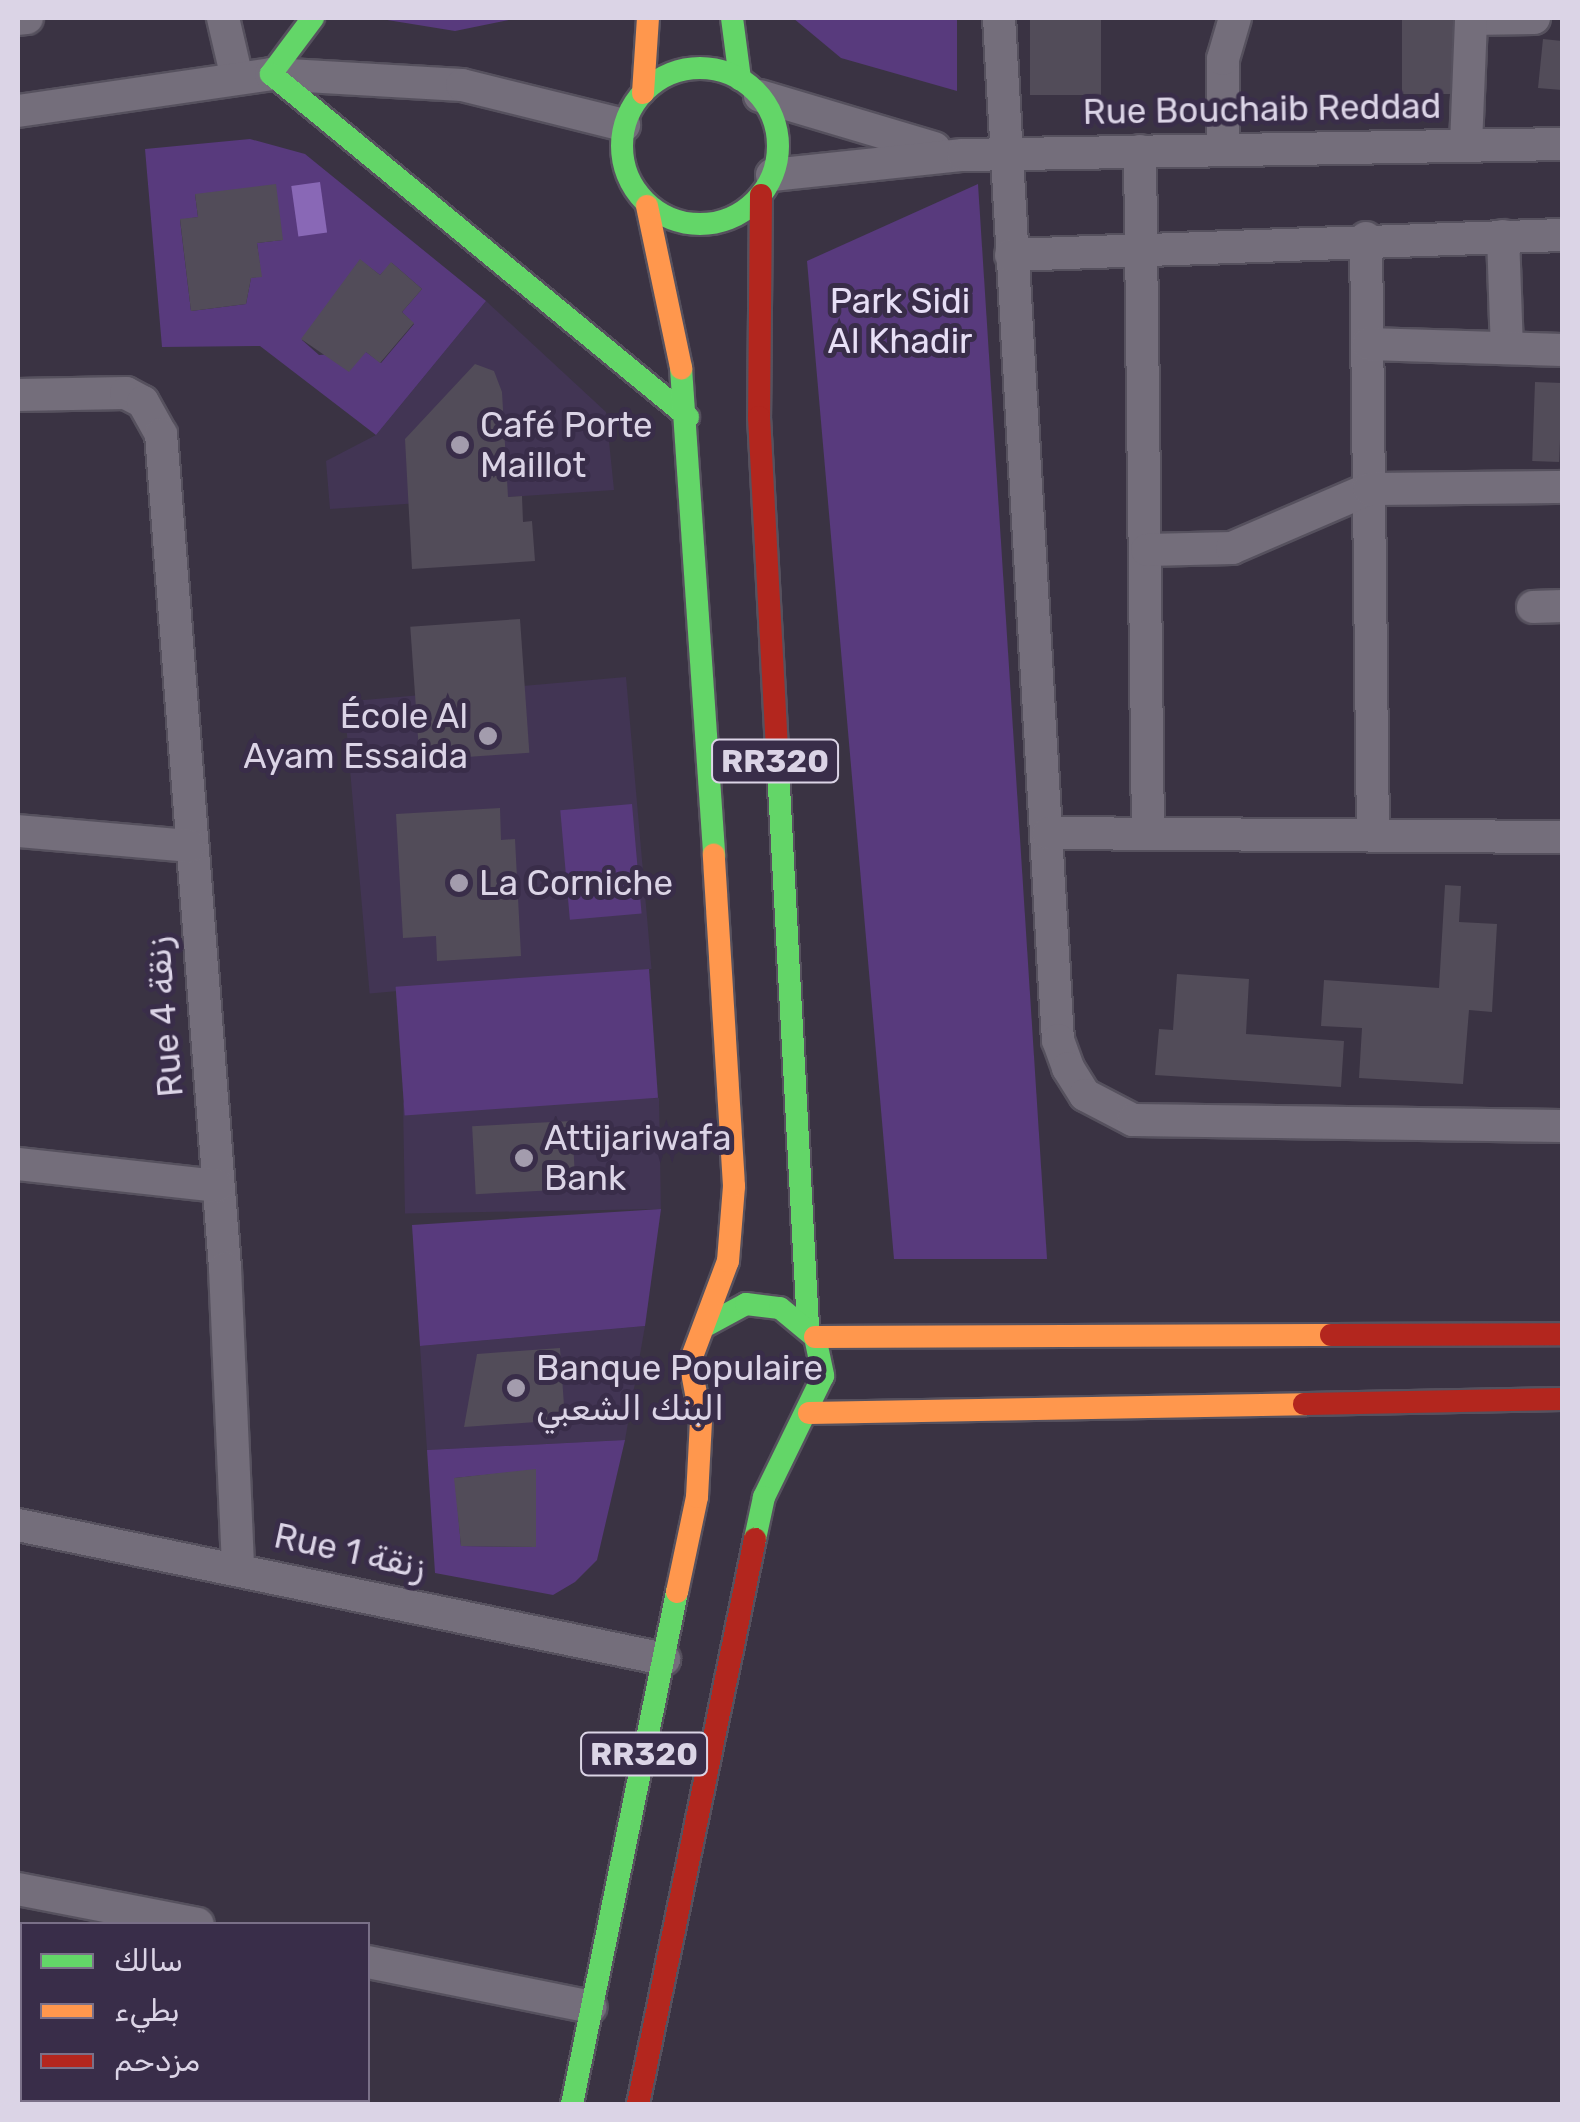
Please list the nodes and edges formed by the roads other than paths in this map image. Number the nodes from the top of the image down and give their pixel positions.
1 (27, 18) edge
2 (223, 18) edge
3 (314, 18) edge
4 (648, 18) edge
5 (732, 18) edge
6 (999, 18) edge
7 (1235, 18) edge
8 (1472, 18) edge
9 (1534, 18) edge
10 (18, 19) edge
11 (271, 74) junction
12 (237, 78) junction
13 (750, 88) junction
14 (643, 93) junction
15 (18, 111) edge
16 (624, 125) junction
17 (1562, 144) edge
18 (1466, 145) junction
19 (1223, 148) junction
20 (1140, 150) junction
21 (1005, 154) junction
22 (963, 155) junction
23 (767, 185) junction
24 (647, 206) junction
25 (1562, 235) edge
26 (1503, 236) junction
27 (1366, 238) junction
28 (1146, 248) junction
29 (1012, 255) junction
30 (1368, 344) junction
31 (1507, 348) junction
32 (1562, 350) edge
33 (18, 395) edge
34 (688, 417) junction
35 (1562, 487) edge
36 (1369, 489) junction
37 (1147, 550) junction
38 (18, 832) edge
39 (1148, 832) junction
40 (1048, 833) junction
41 (1373, 835) junction
42 (1562, 837) edge
43 (189, 846) junction
44 (1562, 1126) edge
45 (18, 1164) edge
46 (217, 1186) junction
47 (707, 1325) junction
48 (811, 1332) junction
49 (1562, 1334) edge
50 (1562, 1399) edge
51 (697, 1403) junction
52 (805, 1417) junction
53 (726, 1431) dead end
54 (764, 1438) dead end
55 (18, 1525) edge
56 (238, 1568) junction
57 (664, 1659) junction
58 (18, 1889) edge
59 (186, 1922) edge
60 (370, 1962) edge
61 (591, 2007) junction
62 (572, 2104) edge
63 (638, 2104) edge

1 - 10 street
2 - 12 street
3 - 11 main road
4 - 14 main road
5 - 13 main road, RR320
6 - 21 street
7 - 19 street
8 - 9 street
8 - 18 street
11 - 12 street
11 - 16 street
11 - 34 main road
12 - 15 street
13 - 14 main road
13 - 22 street, Rue Bouchaib Reddad
13 - 23 main road, RR320
14 - 16 main road
16 - 24 main road, RR320
17 - 18 street, Rue Bouchaib Reddad
18 - 19 street, Rue Bouchaib Reddad
19 - 20 street, Rue Bouchaib Reddad
20 - 21 street, Rue Bouchaib Reddad
20 - 28 street
21 - 22 street, Rue Bouchaib Reddad
21 - 29 street
22 - 23 street, Rue Bouchaib Reddad
23 - 24 main road
23 - 48 main road, RR320
24 - 34 main road, RR320
25 - 26 street
26 - 27 street
26 - 31 street
27 - 28 street
27 - 30 street
28 - 29 street
28 - 37 street
29 - 40 street
30 - 31 street
30 - 36 street
31 - 32 street
33 - 43 street, Rue 4 زنقة
34 - 47 main road, RR320
35 - 36 street
36 - 37 street
36 - 41 street
37 - 39 street
38 - 43 street
39 - 40 street
39 - 41 street
40 - 44 street
41 - 42 street
43 - 46 street, Rue 4 زنقة
45 - 46 street
46 - 56 street, Rue 4 زنقة
47 - 48 main road
47 - 51 main road, RR320
48 - 49 main road
48 - 52 main road, RR320
50 - 52 main road
51 - 53 main road
51 - 57 main road, RR320
52 - 54 main road
52 - 63 main road, RR320
55 - 56 street, Rue 1 زنقة
56 - 57 street, Rue 1 زنقة
57 - 61 main road, RR320
58 - 59 street
60 - 61 street
61 - 62 main road, RR320

